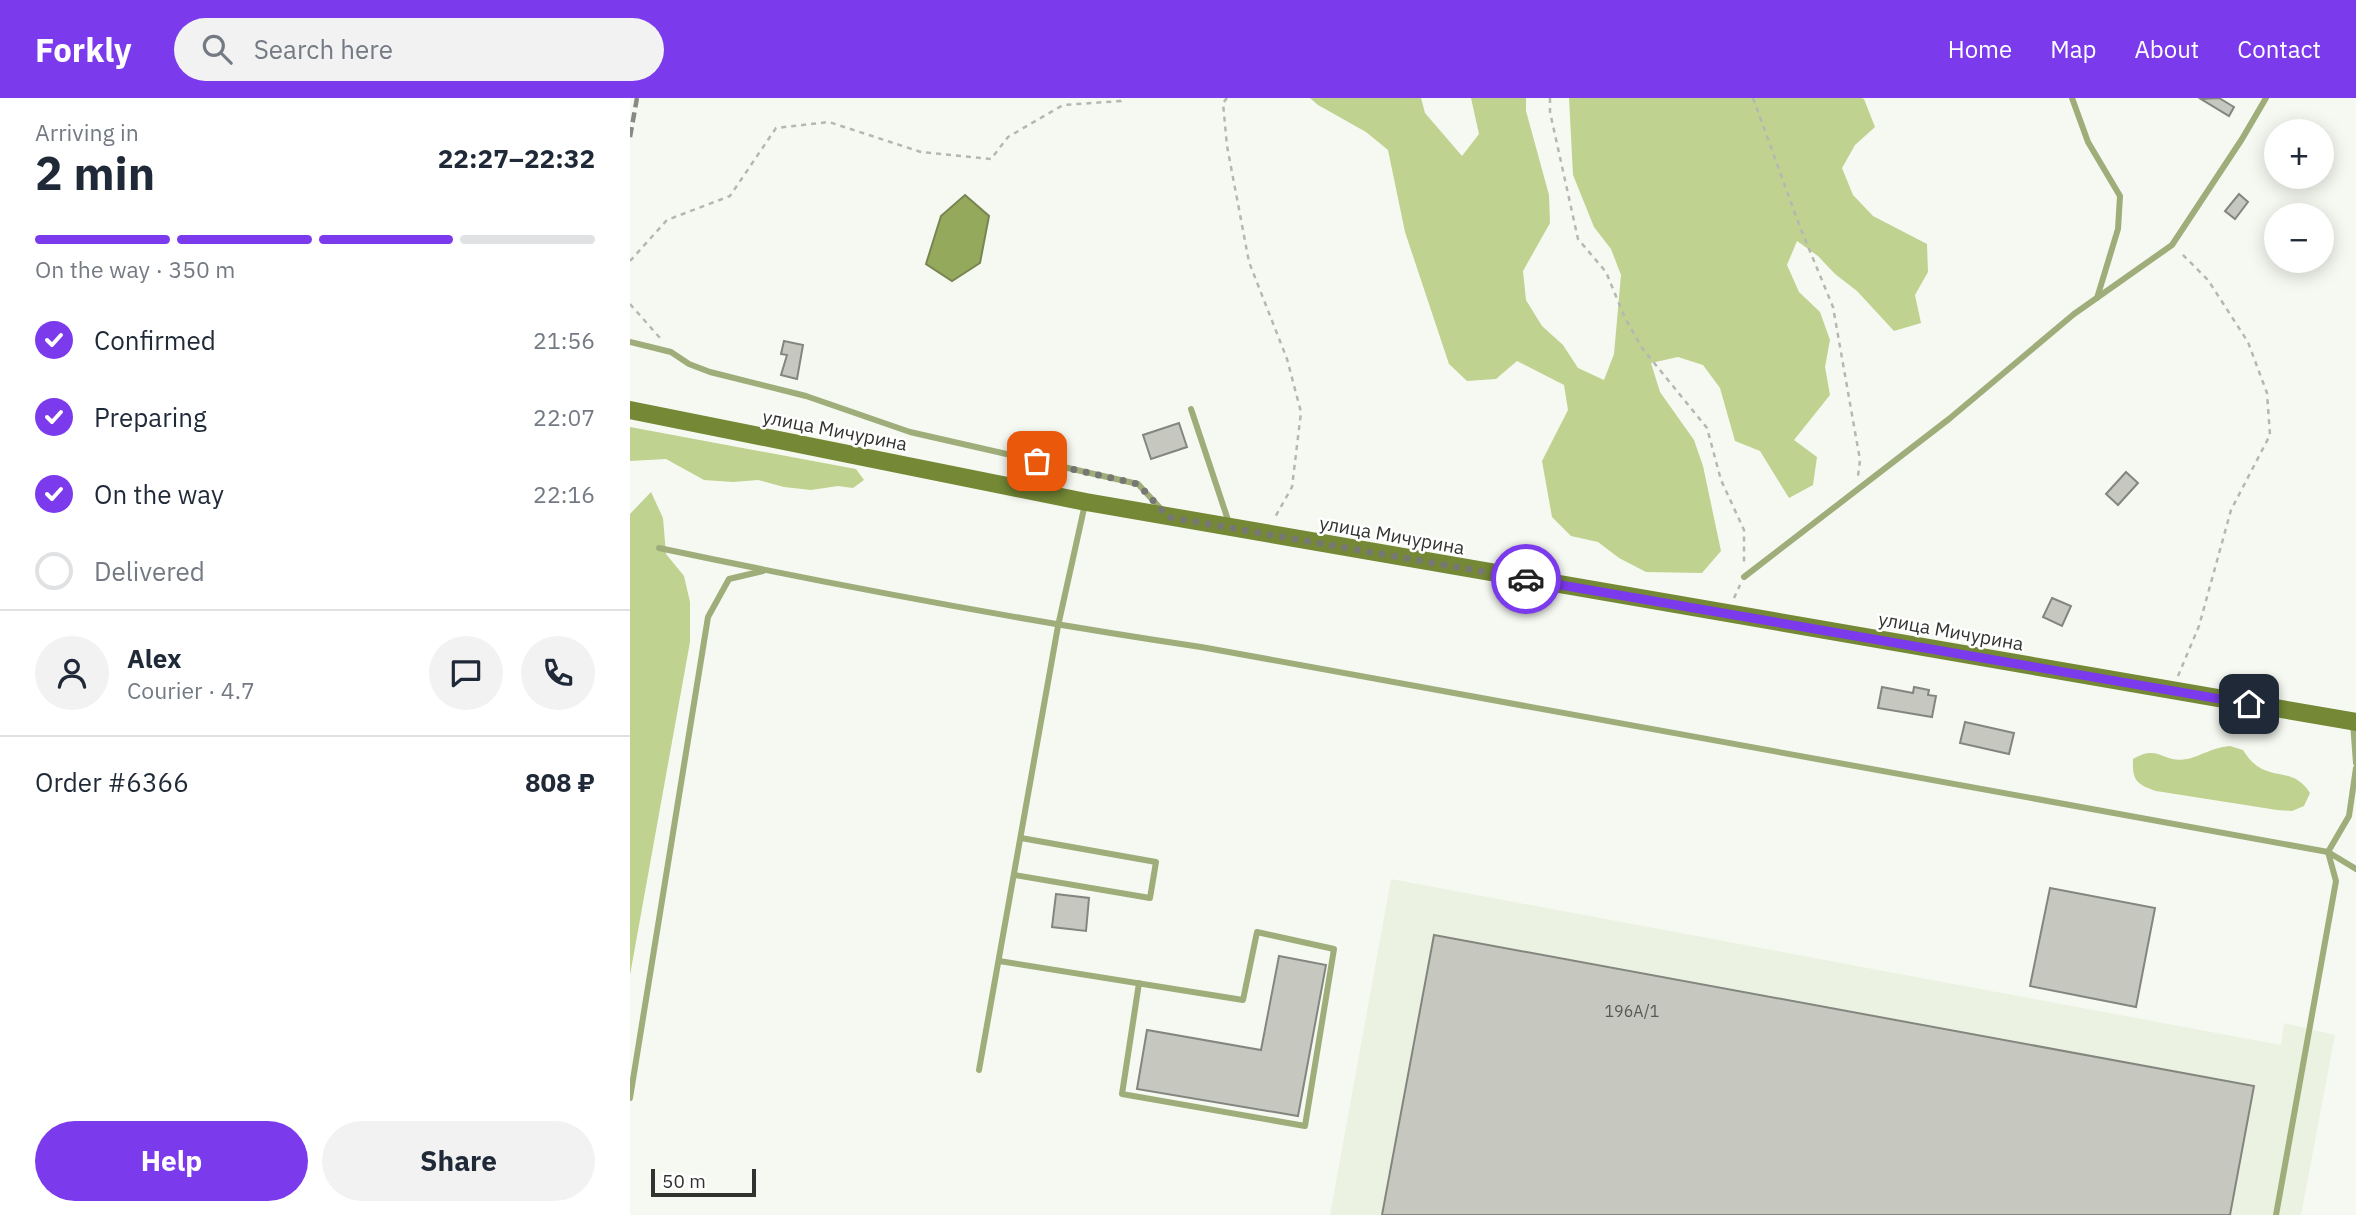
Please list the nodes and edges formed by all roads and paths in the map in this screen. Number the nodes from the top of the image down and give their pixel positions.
1 (1125, 98) edge
2 (1227, 98) edge
3 (1550, 98) edge
4 (1753, 98) edge
5 (2071, 98) edge
6 (2266, 98) edge
7 (2172, 245) junction
8 (630, 261) edge
9 (2096, 299) junction
10 (630, 304) edge
11 (630, 342) edge
12 (676, 355) junction
13 (1191, 409) dead end
14 (630, 410) edge
15 (1856, 490) junction
16 (1086, 502) junction
17 (1168, 517) junction
18 (1231, 528) junction
19 (1266, 534) junction
20 (659, 548) dead end
21 (765, 571) junction
22 (1744, 577) junction
23 (1726, 614) junction
24 (1058, 626) junction
25 (2171, 690) junction
26 (2354, 722) edge
27 (2356, 765) edge
28 (1021, 838) junction
29 (2328, 852) junction
30 (2356, 869) edge
31 (1015, 875) junction
32 (999, 961) junction
33 (1139, 983) junction
34 (979, 1070) dead end
35 (630, 1098) edge
36 (2276, 1215) edge

1 - 8 path
2 - 19 path
3 - 22 path
4 - 15 path
5 - 9 lane
6 - 7 lane
7 - 9 lane
7 - 25 path
9 - 15 lane
10 - 12 path
11 - 12 lane
12 - 17 lane
13 - 18 lane
14 - 16 main road, улица Мичурина
15 - 22 lane
16 - 17 main road, улица Мичурина
16 - 24 lane
17 - 18 main road, улица Мичурина
18 - 19 main road, улица Мичурина
19 - 23 main road, улица Мичурина
20 - 21 lane
21 - 24 lane
21 - 35 lane
22 - 23 path
23 - 25 main road, улица Мичурина
24 - 28 lane
24 - 29 lane
25 - 26 main road, улица Мичурина
26 - 27 lane
27 - 29 lane
28 - 31 lane
28 - 31 lane
29 - 30 lane
29 - 36 lane
31 - 32 lane
32 - 33 lane
32 - 34 lane
33 - 33 lane

